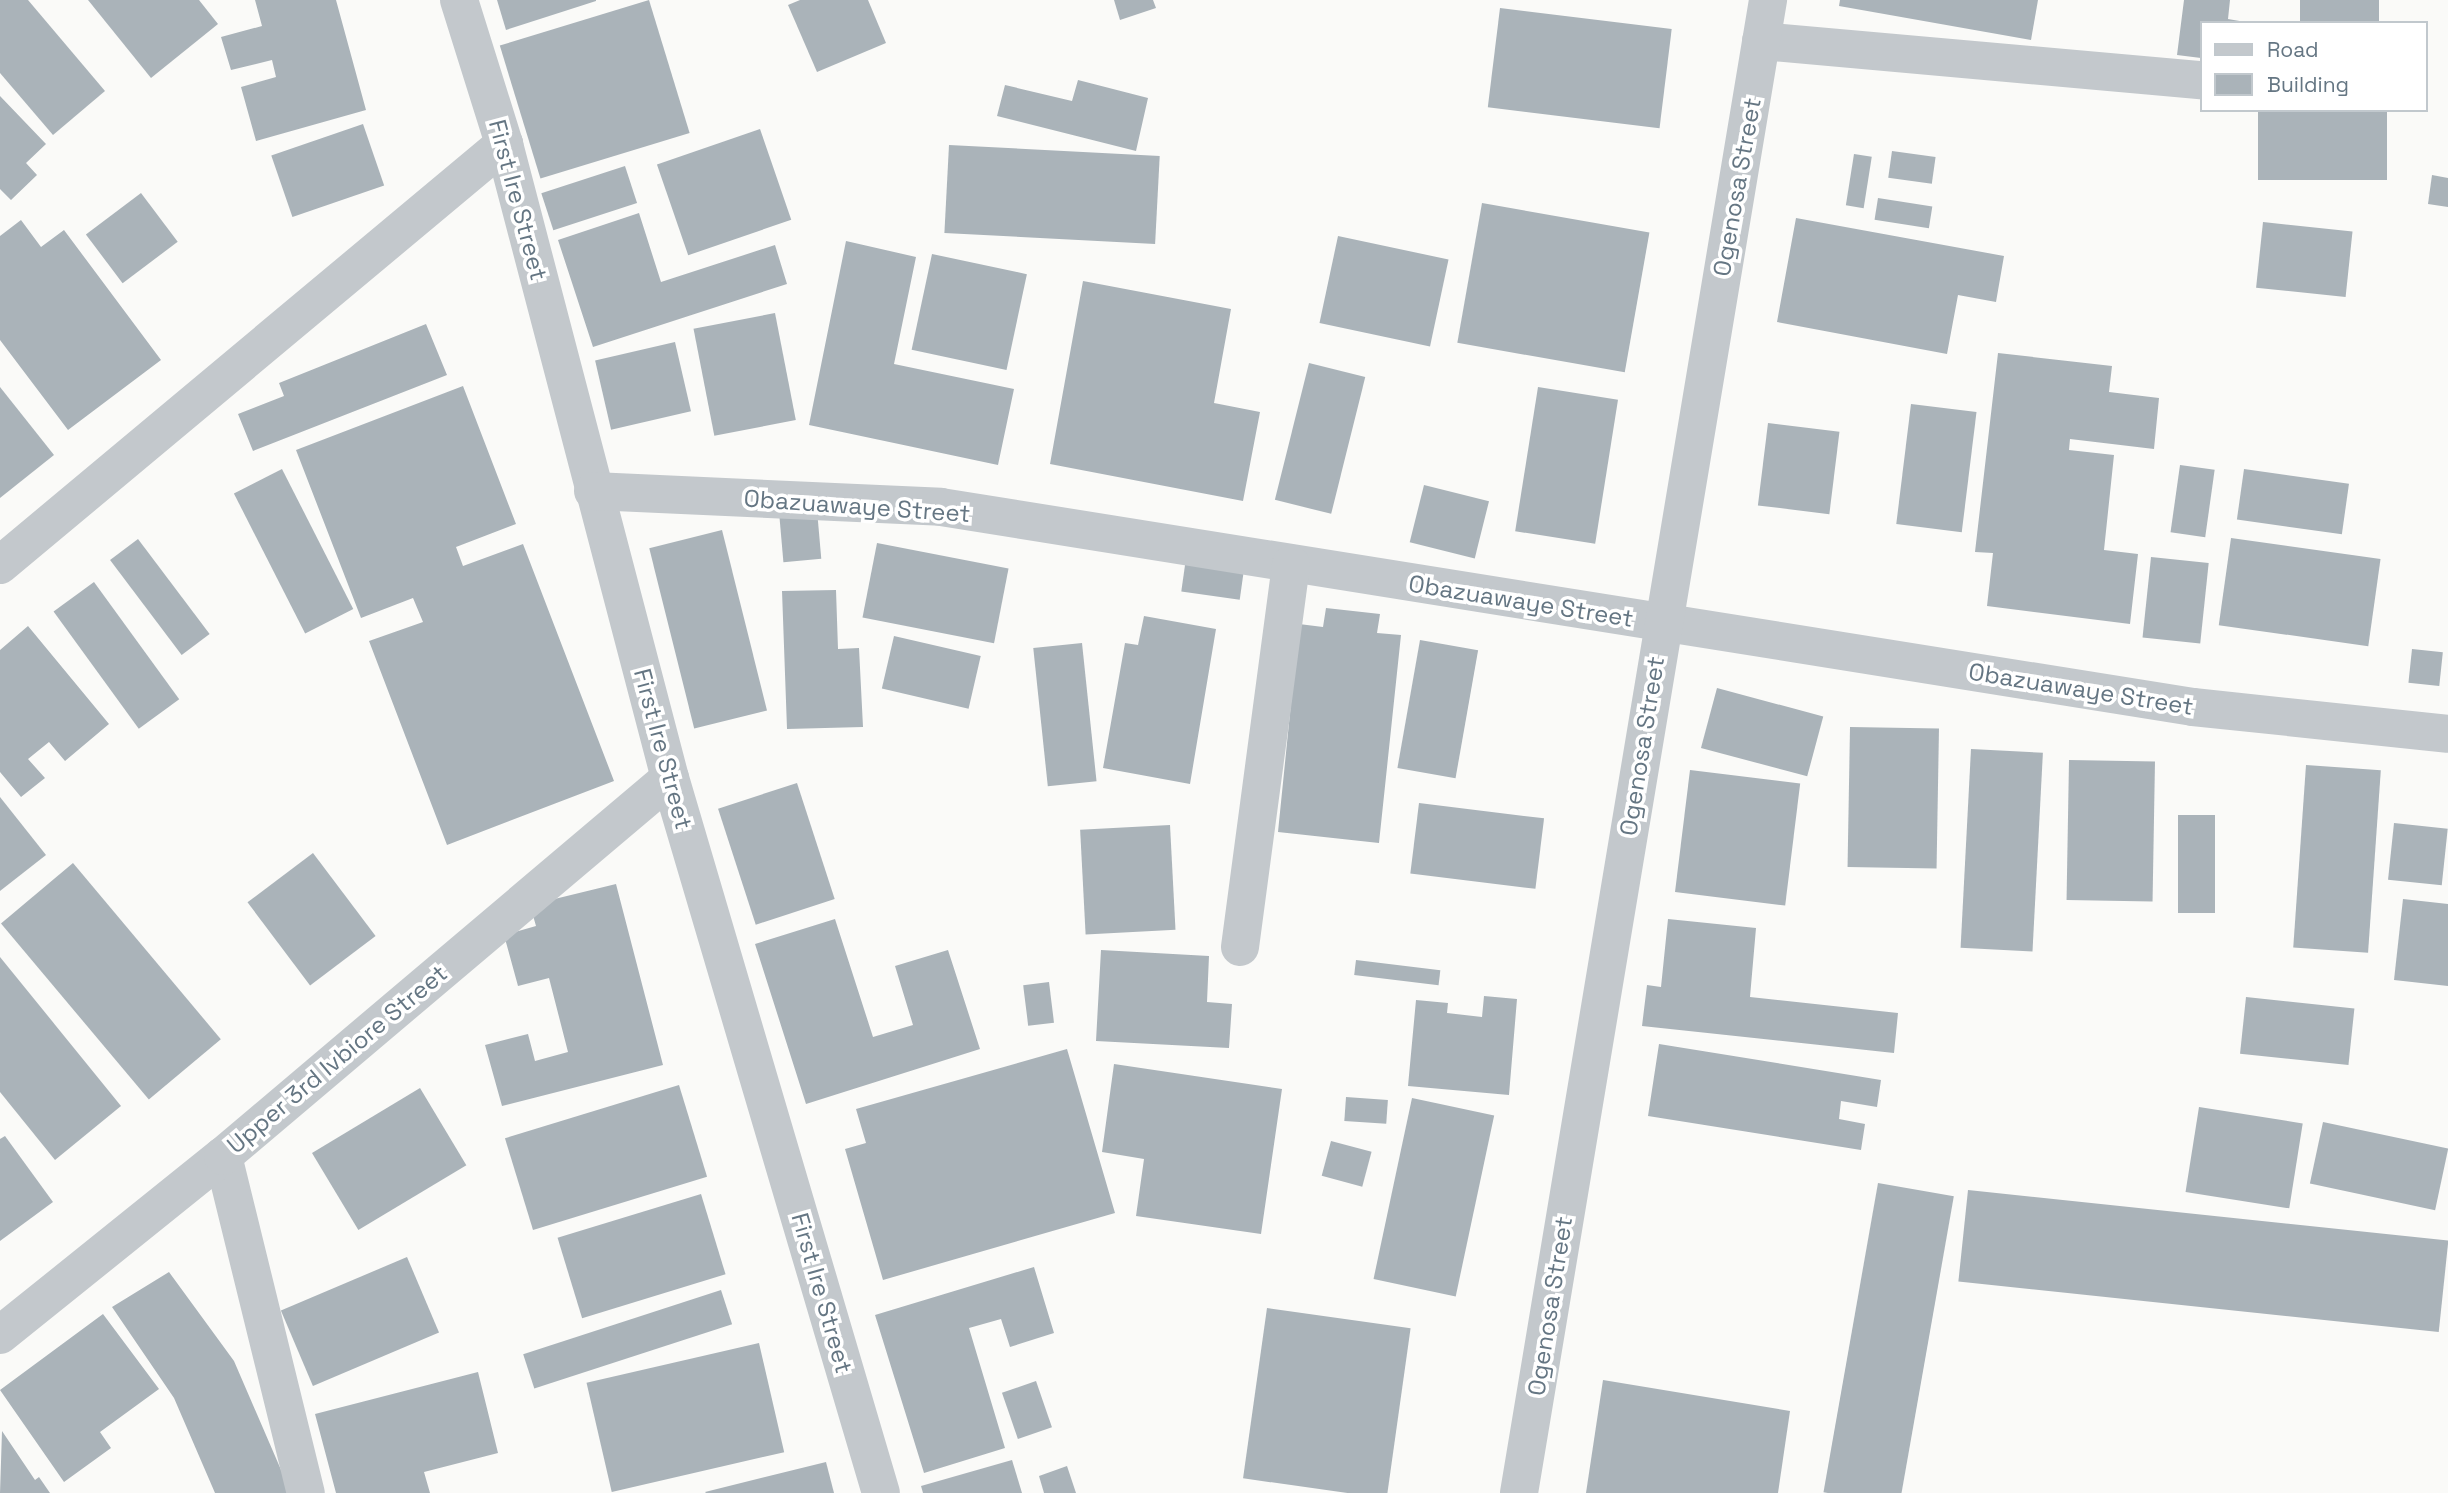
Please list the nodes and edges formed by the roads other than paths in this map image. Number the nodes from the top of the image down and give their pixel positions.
1 (459, 0) edge
2 (1768, 0) edge
3 (1761, 41) junction
4 (2200, 80) edge
5 (505, 144) junction
6 (593, 491) junction
7 (1291, 564) junction
8 (0, 565) edge
9 (1662, 623) junction
10 (2448, 734) edge
11 (670, 778) junction
12 (1240, 947) dead end
13 (223, 1156) junction
14 (0, 1335) edge
15 (306, 1493) edge
16 (881, 1493) edge
17 (1519, 1493) edge

1 - 5 street, First Ire Street
2 - 3 street, Ogenosa Street
3 - 4 street
3 - 9 street, Ogenosa Street
5 - 6 street, First Ire Street
5 - 8 street
6 - 7 street, Obazuawaye Street
6 - 11 street, First Ire Street
7 - 9 street, Obazuawaye Street
7 - 12 street
9 - 10 street, Obazuawaye Street
9 - 17 street, Ogenosa Street
11 - 13 street, Upper 3rd Ivbiore Street
11 - 16 street, First Ire Street
13 - 14 street, Upper 3rd Ivbiore Street
13 - 15 street

